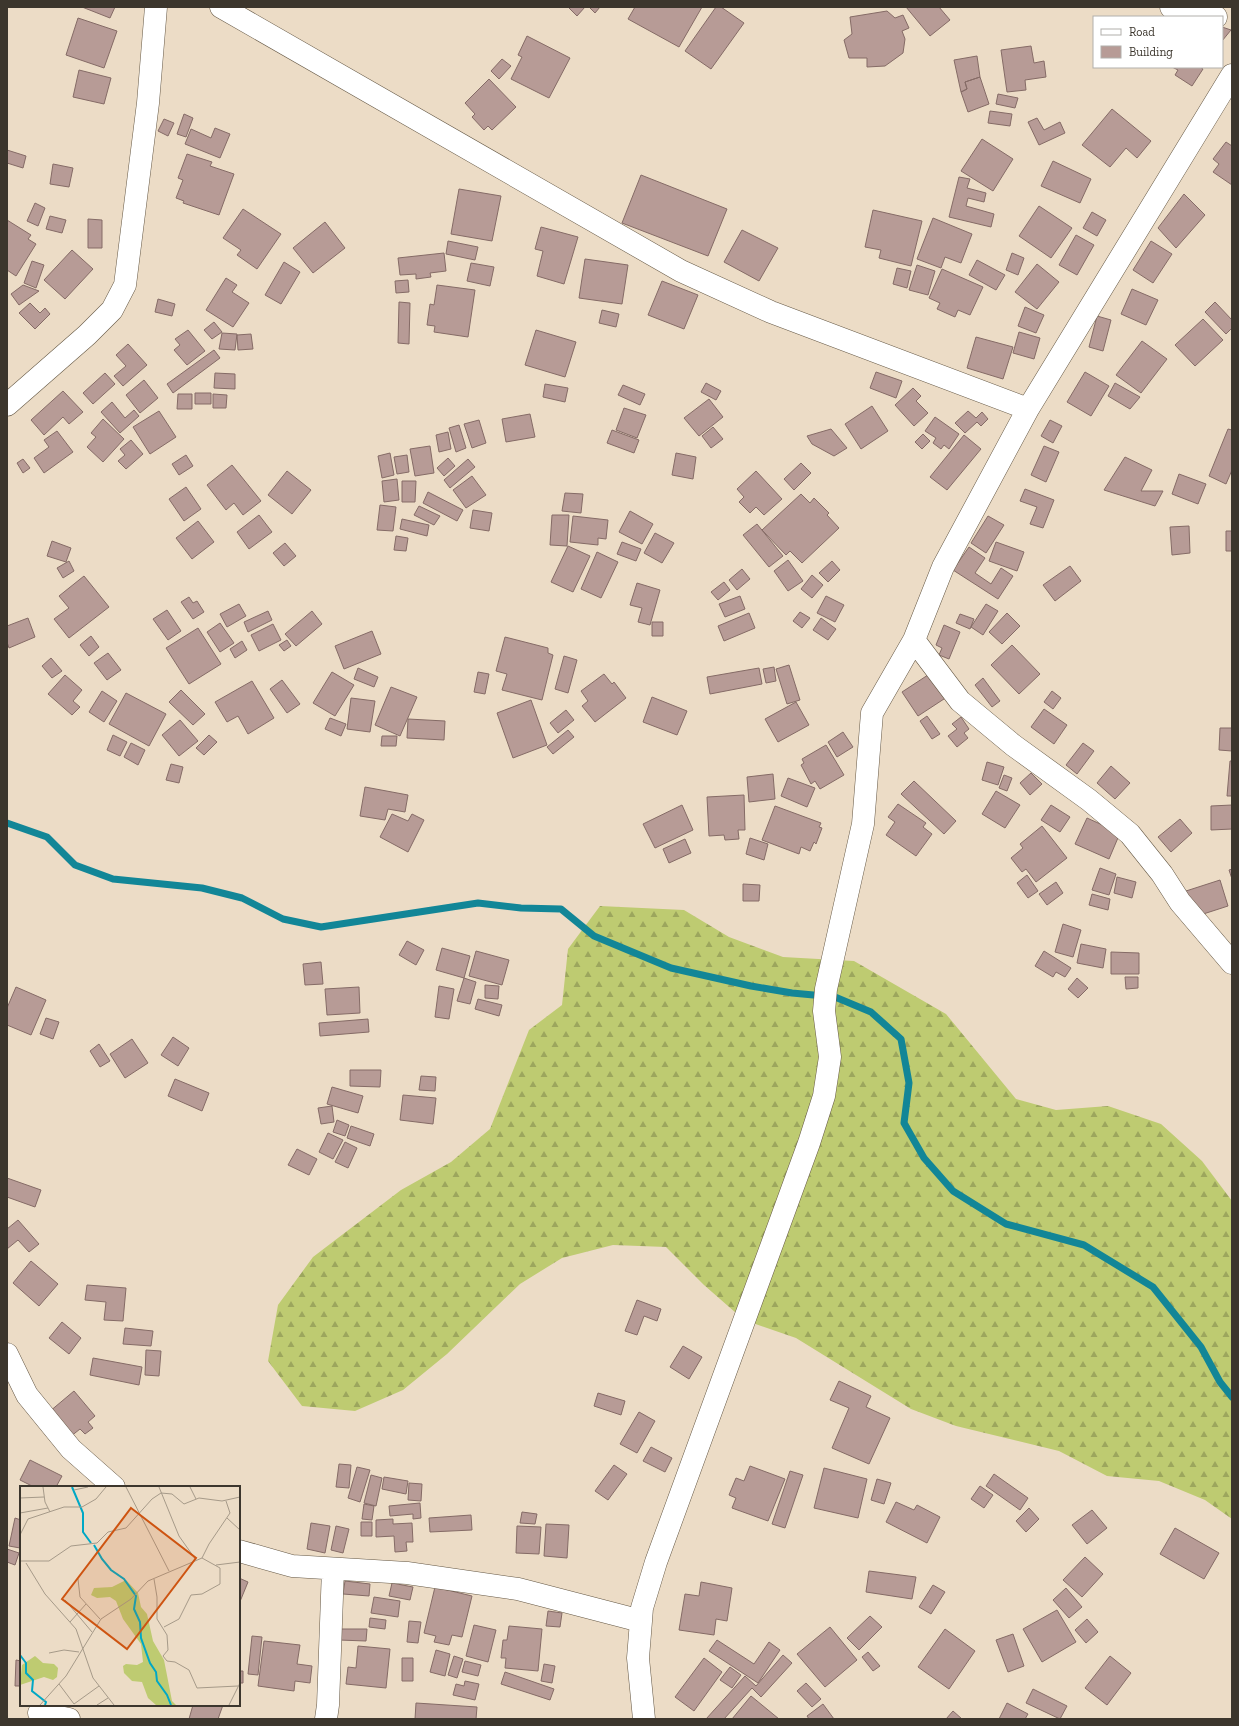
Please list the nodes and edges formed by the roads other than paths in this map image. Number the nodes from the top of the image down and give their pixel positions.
1 (156, 7) edge
2 (221, 7) edge
3 (1171, 7) edge
4 (1212, 16) edge
5 (1232, 75) edge
6 (7, 405) edge
7 (1028, 409) junction
8 (914, 640) junction
9 (1232, 963) edge
10 (7, 1354) edge
11 (113, 1486) edge
12 (240, 1551) edge
13 (333, 1569) junction
14 (641, 1621) junction
15 (39, 1713) dead end
16 (69, 1719) edge
17 (326, 1719) edge
18 (644, 1719) edge

1 - 6 street
2 - 7 street
3 - 4 street
5 - 7 street
7 - 8 street
8 - 9 street
8 - 14 street
10 - 11 street
12 - 13 street
13 - 14 street
13 - 17 street
14 - 18 street
15 - 16 street

